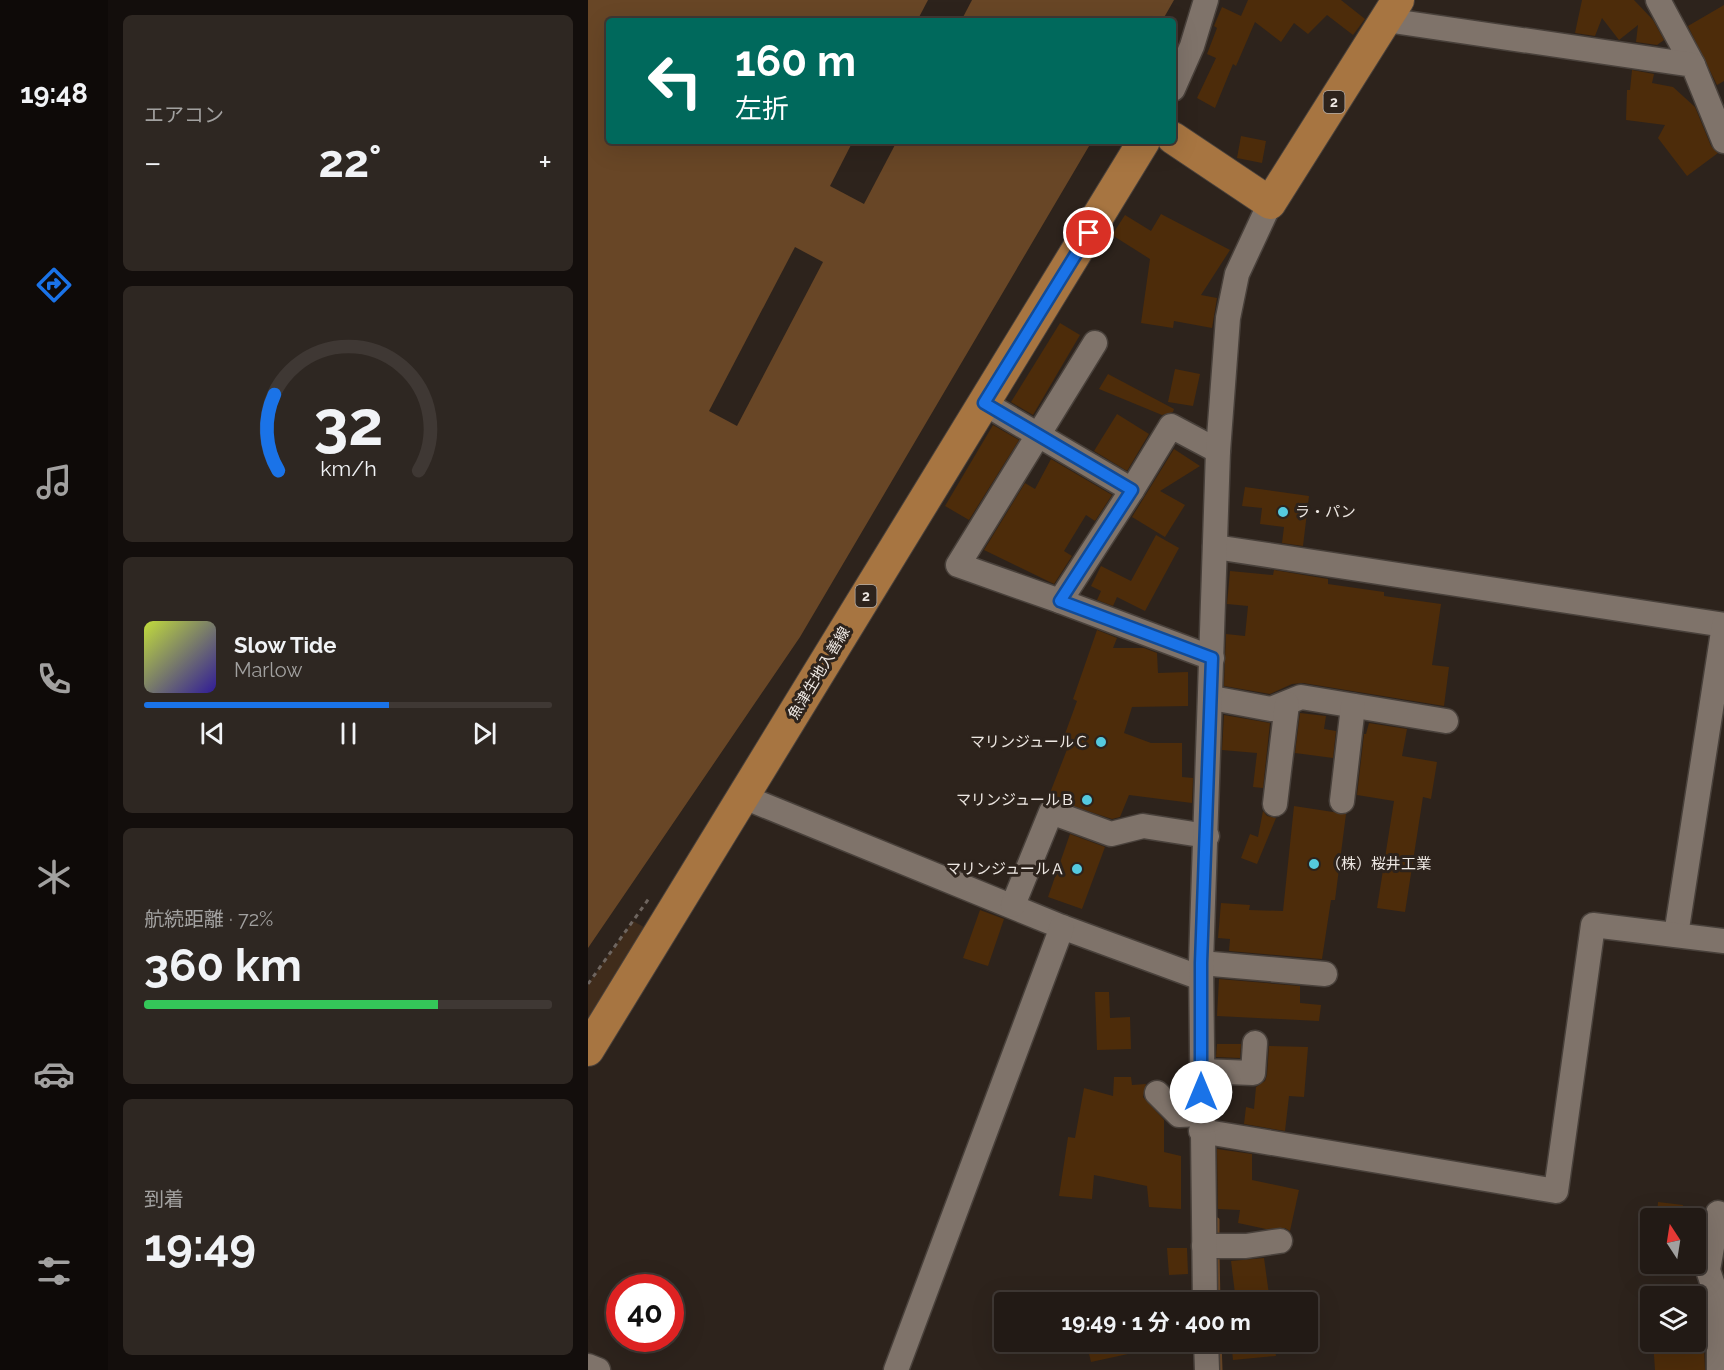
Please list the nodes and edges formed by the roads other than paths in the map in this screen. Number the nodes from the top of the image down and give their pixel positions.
1 (1206, 0) edge
2 (1658, 0) edge
3 (1392, 10) edge
4 (1693, 65) junction
5 (1176, 82) edge
6 (1176, 140) edge
7 (1724, 141) edge
8 (1142, 144) edge
9 (1270, 203) junction
10 (1095, 343) dead end
11 (984, 403) junction
12 (1038, 435) junction
13 (1218, 451) junction
14 (1132, 490) junction
15 (1215, 548) junction
16 (1060, 601) junction
17 (1724, 625) edge
18 (1212, 658) junction
19 (1212, 698) junction
20 (1287, 704) junction
21 (1353, 706) junction
22 (1446, 722) dead end
23 (744, 797) junction
24 (1342, 801) dead end
25 (1275, 804) dead end
26 (1207, 836) junction
27 (1013, 905) junction
28 (1062, 927) junction
29 (1676, 935) junction
30 (1724, 942) edge
31 (1201, 970) junction
32 (1326, 974) dead end
33 (1255, 1043) dead end
34 (588, 1050) edge
35 (1201, 1071) junction
36 (1157, 1093) dead end
37 (1201, 1122) junction
38 (1718, 1213) dead end
39 (1280, 1241) dead end
40 (1204, 1246) junction
41 (1205, 1292) edge
42 (1206, 1352) edge
43 (588, 1366) edge
44 (598, 1370) edge
45 (896, 1370) edge
46 (1207, 1370) edge
47 (1719, 1370) edge

1 - 5 street
2 - 4 street
3 - 4 street
3 - 9 main road, 2
4 - 7 street
6 - 9 main road
8 - 11 main road, 魚津生地入善線 / 2
9 - 13 street
10 - 12 street
11 - 12 street
11 - 23 main road, 魚津生地入善線 / 2
12 - 14 street
12 - 16 street
13 - 14 street
13 - 15 street
14 - 16 street
15 - 17 street
15 - 18 street
16 - 18 street
17 - 29 street
18 - 19 street
19 - 20 street
19 - 26 street
20 - 21 street
20 - 25 street
21 - 22 street
21 - 24 street
23 - 27 street
23 - 34 main road, 魚津生地入善線 / 2
26 - 27 street
26 - 31 street
27 - 28 street
28 - 31 street
28 - 45 street
29 - 30 street
29 - 37 street
31 - 32 street
31 - 35 street
33 - 35 street
35 - 37 street
36 - 37 street
37 - 40 street
38 - 47 street
39 - 40 street
40 - 41 street
42 - 46 street
43 - 44 street

